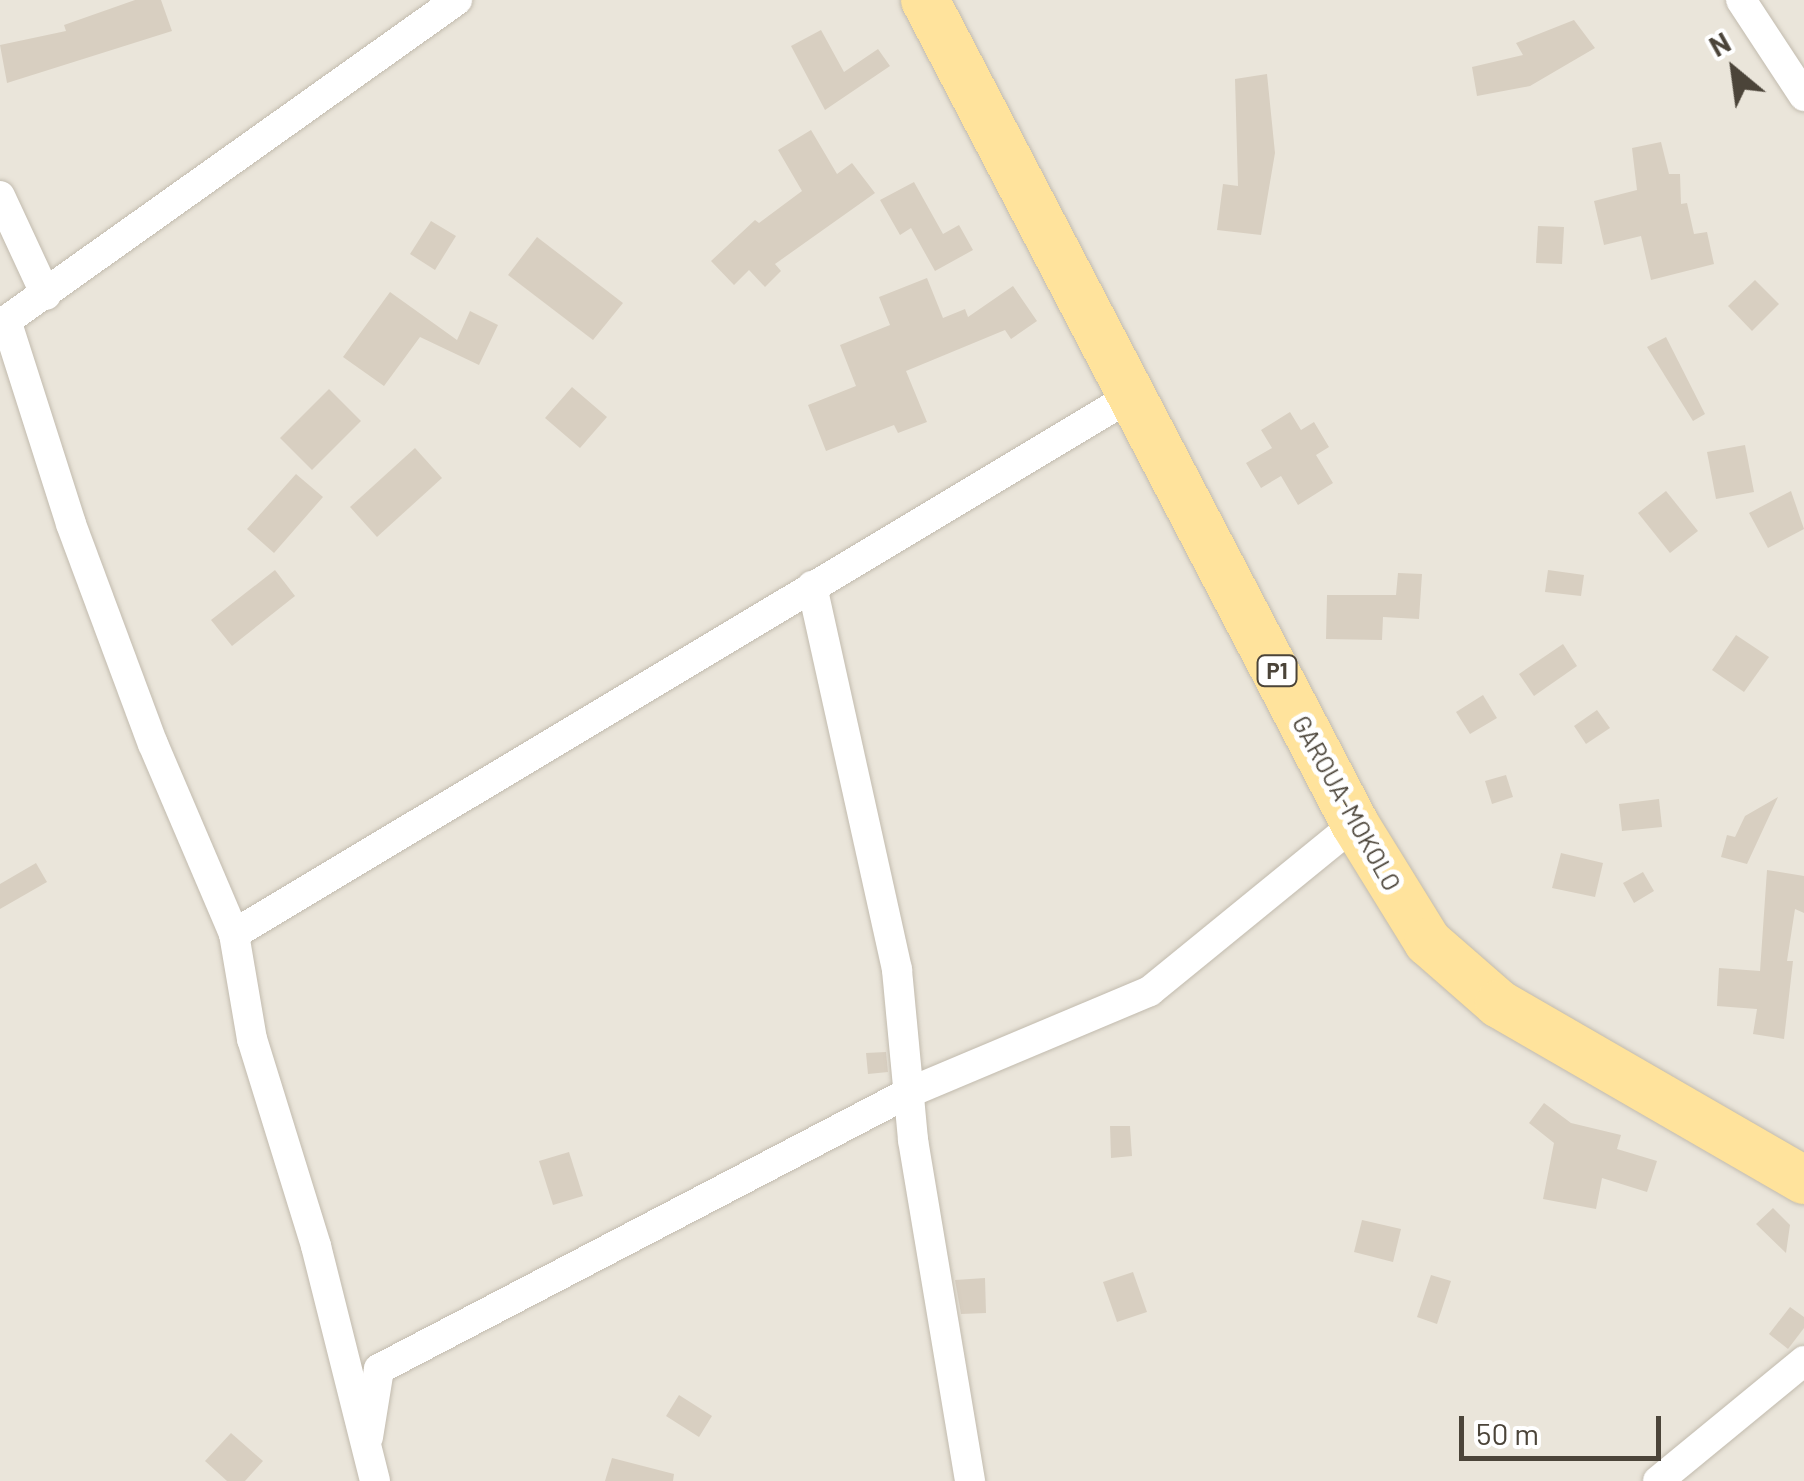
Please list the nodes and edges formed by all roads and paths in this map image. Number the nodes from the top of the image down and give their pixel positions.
1 (457, 0) edge
2 (925, 0) edge
3 (1741, 0) edge
4 (1804, 96) edge
5 (0, 196) edge
6 (46, 295) junction
7 (3, 322) edge
8 (1135, 394) junction
9 (812, 586) junction
10 (1355, 824) junction
11 (234, 934) junction
12 (910, 1092) junction
13 (1804, 1180) edge
14 (1804, 1361) edge
15 (370, 1467) edge
16 (970, 1481) edge
17 (1658, 1481) edge

1 - 6 street
2 - 8 main road, GAROUA-MOKOLO / P1
3 - 4 street
5 - 6 street
6 - 7 street
7 - 11 street
8 - 9 street
8 - 10 main road, GAROUA-MOKOLO / P1
9 - 11 street
9 - 12 street
10 - 12 street
10 - 13 main road, GAROUA-MOKOLO / P1
11 - 15 street
12 - 15 street
12 - 16 street
14 - 17 street

